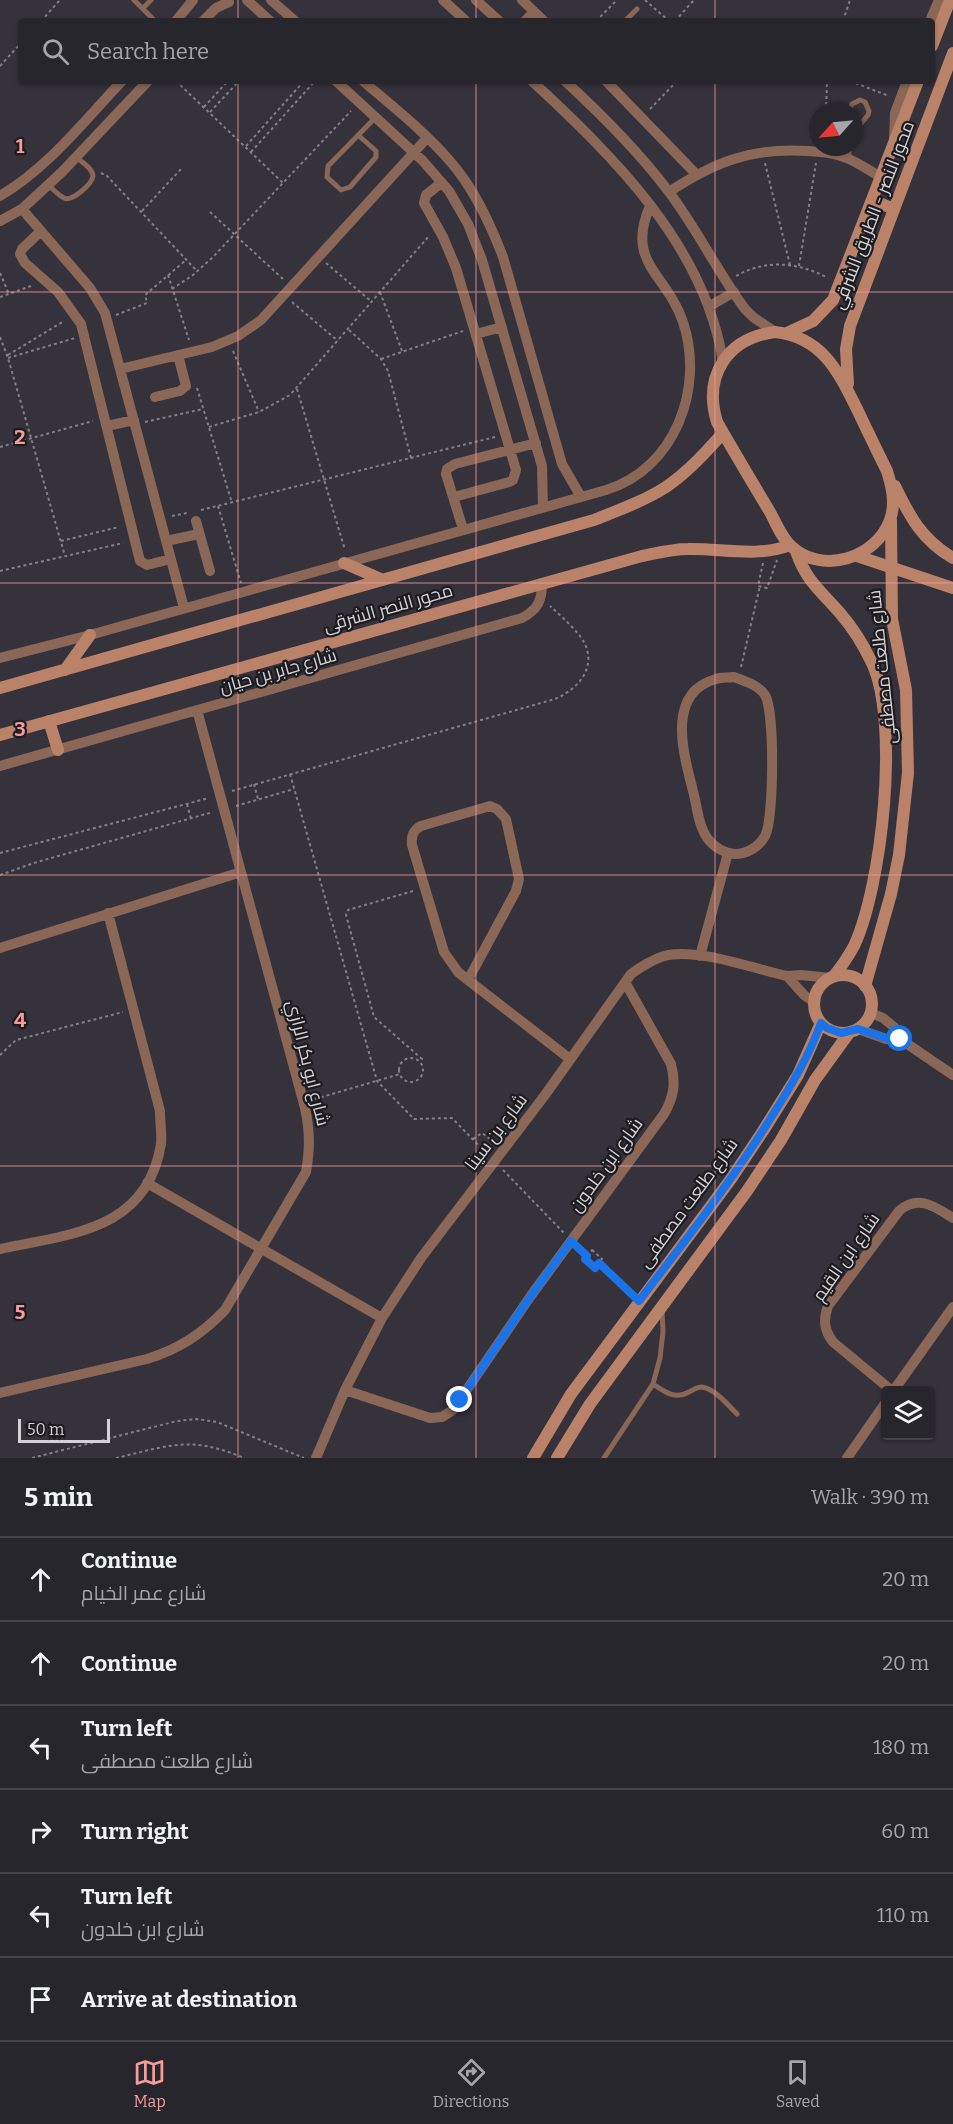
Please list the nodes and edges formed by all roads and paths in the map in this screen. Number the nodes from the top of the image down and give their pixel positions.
1 (60, 0) edge
2 (134, 0) edge
3 (151, 0) edge
4 (193, 0) edge
5 (247, 0) edge
6 (271, 0) edge
7 (443, 0) edge
8 (476, 0) edge
9 (522, 0) edge
10 (616, 0) edge
11 (645, 0) edge
12 (694, 0) edge
13 (850, 0) edge
14 (939, 0) edge
15 (950, 0) edge
16 (228, 1) edge
17 (143, 8) junction
18 (637, 9) dead end
19 (534, 12) junction
20 (44, 18) edge
21 (152, 18) edge
22 (178, 18) edge
23 (206, 18) edge
24 (267, 18) edge
25 (292, 18) edge
26 (463, 18) edge
27 (496, 18) edge
28 (528, 18) edge
29 (541, 18) edge
30 (599, 18) edge
31 (629, 18) edge
32 (666, 18) edge
33 (678, 18) edge
34 (844, 18) edge
35 (931, 18) edge
36 (935, 38) edge
37 (18, 46) edge
38 (953, 53) edge
39 (0, 66) edge
40 (119, 84) edge
41 (145, 84) edge
42 (179, 84) edge
43 (225, 84) edge
44 (236, 84) edge
45 (301, 84) edge
46 (312, 84) edge
47 (339, 84) edge
48 (366, 84) edge
49 (535, 84) edge
50 (568, 84) edge
51 (609, 84) edge
52 (674, 84) edge
53 (827, 84) edge
54 (858, 84) edge
55 (906, 84) edge
56 (917, 84) edge
57 (900, 100) junction
58 (826, 102) edge
59 (856, 102) edge
60 (359, 103) junction
61 (204, 107) junction
62 (210, 113) junction
63 (642, 117) junction
64 (375, 118) junction
65 (863, 121) edge
66 (358, 135) junction
67 (427, 138) junction
68 (894, 144) junction
69 (245, 147) junction
70 (809, 150) edge
71 (251, 152) junction
72 (413, 152) junction
73 (762, 152) junction
74 (816, 156) edge
75 (839, 156) edge
76 (77, 158) junction
77 (848, 158) joint
78 (181, 169) dead end
79 (92, 172) junction
80 (696, 174) junction
81 (881, 177) junction
82 (283, 183) junction
83 (441, 183) junction
84 (48, 185) junction
85 (669, 192) junction
86 (0, 196) edge
87 (872, 200) junction
88 (650, 206) junction
89 (22, 209) junction
90 (894, 209) junction
91 (141, 212) junction
92 (210, 212) dead end
93 (0, 220) edge
94 (437, 227) junction
95 (41, 231) junction
96 (235, 234) junction
97 (318, 257) junction
98 (186, 260) junction
99 (790, 265) junction
100 (799, 266) junction
101 (198, 271) junction
102 (0, 273) edge
103 (168, 275) junction
104 (47, 280) junction
105 (727, 281) junction
106 (839, 288) junction
107 (172, 289) junction
108 (288, 291) junction
109 (380, 292) junction
110 (734, 292) junction
111 (9, 294) junction
112 (0, 297) edge
113 (372, 302) junction
114 (710, 306) junction
115 (75, 314) junction
116 (106, 319) junction
117 (502, 327) junction
118 (348, 329) junction
119 (475, 330) junction
120 (781, 332) junction
121 (84, 336) junction
122 (0, 337) edge
123 (228, 340) junction
124 (339, 341) junction
125 (402, 351) junction
126 (192, 352) junction
127 (178, 355) junction
128 (8, 356) junction
129 (381, 359) junction
130 (723, 362) junction
131 (120, 369) junction
132 (197, 387) dead end
133 (296, 388) junction
134 (850, 394) junction
135 (155, 397) dead end
136 (203, 409) junction
137 (259, 412) junction
138 (106, 422) junction
139 (135, 422) junction
140 (209, 427) junction
141 (723, 433) junction
142 (506, 434) junction
143 (31, 438) junction
144 (536, 443) junction
145 (0, 447) edge
146 (510, 449) junction
147 (411, 458) junction
148 (887, 471) junction
149 (324, 480) junction
150 (454, 497) junction
151 (581, 497) junction
152 (232, 503) junction
153 (218, 506) junction
154 (543, 507) junction
155 (160, 519) junction
156 (891, 520) junction
157 (196, 521) dead end
158 (131, 524) junction
159 (463, 529) junction
160 (199, 534) junction
161 (135, 540) junction
162 (61, 541) junction
163 (166, 542) junction
164 (789, 548) junction
165 (765, 550) junction
166 (65, 556) junction
167 (857, 556) junction
168 (953, 558) edge
169 (171, 559) junction
170 (346, 562) junction
171 (892, 568) junction
172 (0, 571) edge
173 (210, 571) dead end
174 (383, 580) junction
175 (542, 583) junction
176 (760, 586) junction
177 (953, 588) edge
178 (244, 591) junction
179 (542, 598) junction
180 (184, 608) junction
181 (90, 634) junction
182 (0, 658) edge
183 (65, 670) junction
184 (738, 679) junction
185 (0, 688) edge
186 (197, 711) junction
187 (49, 722) junction
188 (0, 735) edge
189 (58, 750) junction
190 (0, 766) edge
191 (290, 774) junction
192 (254, 784) junction
193 (295, 789) junction
194 (220, 794) junction
195 (258, 799) junction
196 (187, 804) junction
197 (224, 809) junction
198 (191, 819) junction
199 (0, 853) edge
200 (728, 853) junction
201 (241, 872) junction
202 (0, 876) edge
203 (425, 888) junction
204 (108, 914) junction
205 (0, 948) edge
206 (700, 956) junction
207 (787, 976) junction
208 (832, 977) junction
209 (468, 980) junction
210 (625, 982) junction
211 (865, 986) junction
212 (814, 1002) junction
213 (133, 1009) junction
214 (871, 1013) junction
215 (821, 1023) junction
216 (853, 1031) junction
217 (900, 1039) junction
218 (0, 1055) edge
219 (570, 1059) junction
220 (420, 1061) junction
221 (951, 1071) edge
222 (400, 1074) junction
223 (377, 1081) junction
224 (304, 1102) junction
225 (473, 1139) junction
226 (502, 1150) junction
227 (494, 1161) junction
228 (147, 1183) junction
229 (953, 1218) edge
230 (571, 1241) junction
231 (261, 1248) junction
232 (0, 1249) edge
233 (587, 1256) junction
234 (599, 1263) junction
235 (639, 1301) junction
236 (662, 1305) junction
237 (953, 1307) edge
238 (382, 1318) junction
239 (653, 1384) junction
240 (887, 1386) edge
241 (895, 1386) edge
242 (345, 1390) junction
243 (0, 1393) edge
244 (881, 1408) edge
245 (737, 1414) dead end
246 (32, 1458) edge
247 (116, 1458) edge
248 (244, 1458) edge
249 (304, 1458) edge
250 (316, 1458) edge
251 (533, 1458) edge
252 (557, 1458) edge
253 (604, 1458) edge
254 (847, 1458) edge

1 - 20 path
2 - 17 lane
3 - 17 lane
4 - 22 street
5 - 24 street
6 - 25 street
7 - 26 street
8 - 27 street
9 - 19 street
10 - 30 path
11 - 32 path
12 - 33 path
13 - 34 path
14 - 35 street
15 - 36 street
16 - 23 street
17 - 21 lane
18 - 31 lane
19 - 28 street
19 - 29 street
37 - 39 path
38 - 90 street, محور النصر - الطريق الشرقي
40 - 86 street
41 - 76 street
42 - 61 path
43 - 61 path
44 - 62 path
45 - 69 path
46 - 71 path
47 - 60 street
48 - 67 street
49 - 88 street
50 - 85 street
51 - 63 street
52 - 63 path
53 - 58 path
54 - 57 path
55 - 57 street
56 - 68 street, محور النصر - الطريق الشرقي
57 - 68 street
59 - 65 lane
60 - 64 street
60 - 82 path
61 - 62 path
62 - 69 path
63 - 80 street
64 - 66 lane
64 - 72 street
66 - 66 lane
67 - 72 street
67 - 151 street
68 - 81 street, محور النصر - الطريق الشرقي
69 - 71 path
70 - 73 street
71 - 82 path
72 - 83 street
72 - 97 street
73 - 80 street
73 - 99 path
74 - 100 path
75 - 77 street
76 - 79 lane
76 - 84 street
77 - 81 street
78 - 91 path
79 - 84 lane
79 - 91 path
80 - 85 street
81 - 87 street, محور النصر - الطريق الشرقي
82 - 96 path
83 - 94 street
83 - 117 street
84 - 89 street
85 - 105 street
87 - 90 street
87 - 106 street, محور النصر - الطريق الشرقي
88 - 114 street
88 - 151 street
89 - 93 street
89 - 95 street
90 - 134 street, محور النصر - الطريق الشرقي
91 - 98 path
92 - 96 path
94 - 109 path
94 - 119 street
95 - 104 street
95 - 116 street
96 - 101 path
96 - 108 path
97 - 108 street
97 - 113 path
98 - 101 path
98 - 103 path
99 - 100 path
99 - 105 path
100 - 106 path
101 - 107 path
102 - 111 path
103 - 107 path
103 - 116 path
104 - 111 path
104 - 115 street
105 - 110 street
106 - 120 street, محور النصر - الطريق الشرقي
107 - 126 path
108 - 123 street
108 - 124 path
109 - 113 path
109 - 125 path
110 - 114 street
110 - 120 street
111 - 112 path
113 - 118 path
114 - 130 street
115 - 121 street
115 - 128 path
116 - 131 street
117 - 119 street
117 - 144 street
118 - 124 path
118 - 129 path
119 - 125 path
119 - 142 street
120 - 130 street
120 - 134 street
121 - 128 path
121 - 138 street
122 - 128 path
123 - 126 street
123 - 137 path
124 - 133 path
125 - 129 path
126 - 127 street
127 - 131 street
127 - 135 street
128 - 143 path
129 - 147 path
130 - 141 street
131 - 139 street
132 - 136 path
133 - 137 path
133 - 149 path
134 - 148 street
136 - 139 path
136 - 140 path
137 - 140 path
138 - 139 street
138 - 143 path
138 - 158 street
139 - 155 street
140 - 152 path
141 - 164 street
141 - 174 street, محور النصر الشرقى
142 - 146 street
142 - 147 path
143 - 145 path
143 - 162 path
144 - 146 street
144 - 154 street
146 - 150 street
146 - 150 street
147 - 149 path
148 - 156 street
148 - 168 street
149 - 152 path
149 - 170 path
150 - 159 street
151 - 154 street
152 - 153 path
153 - 155 path
153 - 178 path
154 - 159 street
155 - 163 street
156 - 167 street
156 - 171 street, شارع طلعت مصطفى
157 - 160 street
158 - 161 street
158 - 162 path
159 - 170 street
160 - 163 street
160 - 173 street
161 - 166 path
161 - 169 street
162 - 166 path
163 - 169 street
164 - 165 street, محور النصر الشرقى
164 - 167 street
164 - 176 path
164 - 208 street, شارع طلعت مصطفى
165 - 175 street, محور النصر الشرقى
165 - 176 path
166 - 172 path
167 - 171 street
169 - 180 street
170 - 174 street
170 - 178 street
171 - 177 street
171 - 211 street, شارع طلعت مصطفى
174 - 183 street, محور النصر الشرقى
175 - 179 street
175 - 187 street, محور النصر الشرقى
176 - 184 path
178 - 180 street
179 - 186 street, شارع جابر بن حيان
179 - 191 path
180 - 181 street
181 - 182 street
181 - 183 street
183 - 185 street, محور النصر الشرقى
184 - 200 street
184 - 200 street
186 - 189 street, شارع جابر بن حيان
186 - 194 street, شارع ابو بكر الرازي
187 - 188 street, محور النصر الشرقى
187 - 189 street
189 - 190 street, شارع جابر بن حيان
191 - 192 path
191 - 193 path
192 - 194 path
192 - 195 path
193 - 195 path
193 - 223 path
194 - 196 path
194 - 197 street, شارع ابو بكر الرازي
195 - 197 path
196 - 198 path
196 - 199 path
197 - 198 path
197 - 201 street, شارع ابو بكر الرازي
198 - 202 path
200 - 206 street
201 - 204 street
201 - 224 street, شارع ابو بكر الرازي
203 - 209 street
203 - 209 street
203 - 220 path
204 - 205 street
204 - 213 street
206 - 207 street, شارع بن سينا
206 - 210 street, شارع بن سينا
207 - 208 street, شارع بن سينا
207 - 212 street
208 - 211 street
208 - 212 street
209 - 219 street
210 - 219 street, شارع بن سينا
210 - 230 street, شارع ابن خلدون
211 - 214 street
212 - 215 street
213 - 218 path
213 - 228 street
214 - 216 street
214 - 217 street
215 - 216 street
215 - 235 street, شارع طلعت مصطفى
216 - 217 street
216 - 236 street
217 - 221 street
219 - 226 street, شارع بن سينا
220 - 222 path
220 - 222 path
222 - 223 path
223 - 224 path
223 - 225 path
224 - 231 street, شارع ابو بكر الرازي
225 - 226 path
225 - 227 path
226 - 227 street, شارع بن سينا
227 - 230 path
227 - 238 street, شارع بن سينا
228 - 231 street
228 - 232 street
229 - 240 street, شارع ابن القيم
230 - 233 path
230 - 242 street, شارع ابن خلدون
231 - 238 street
231 - 243 street, شارع ابو بكر الرازي
233 - 234 path
233 - 234 path
234 - 235 path
235 - 251 street, شارع طلعت مصطفى
236 - 239 lane
236 - 252 street
237 - 241 street
238 - 242 street, شارع بن سينا
239 - 245 lane
239 - 253 lane
242 - 250 street, شارع بن سينا
244 - 254 street
246 - 249 path
247 - 248 path

